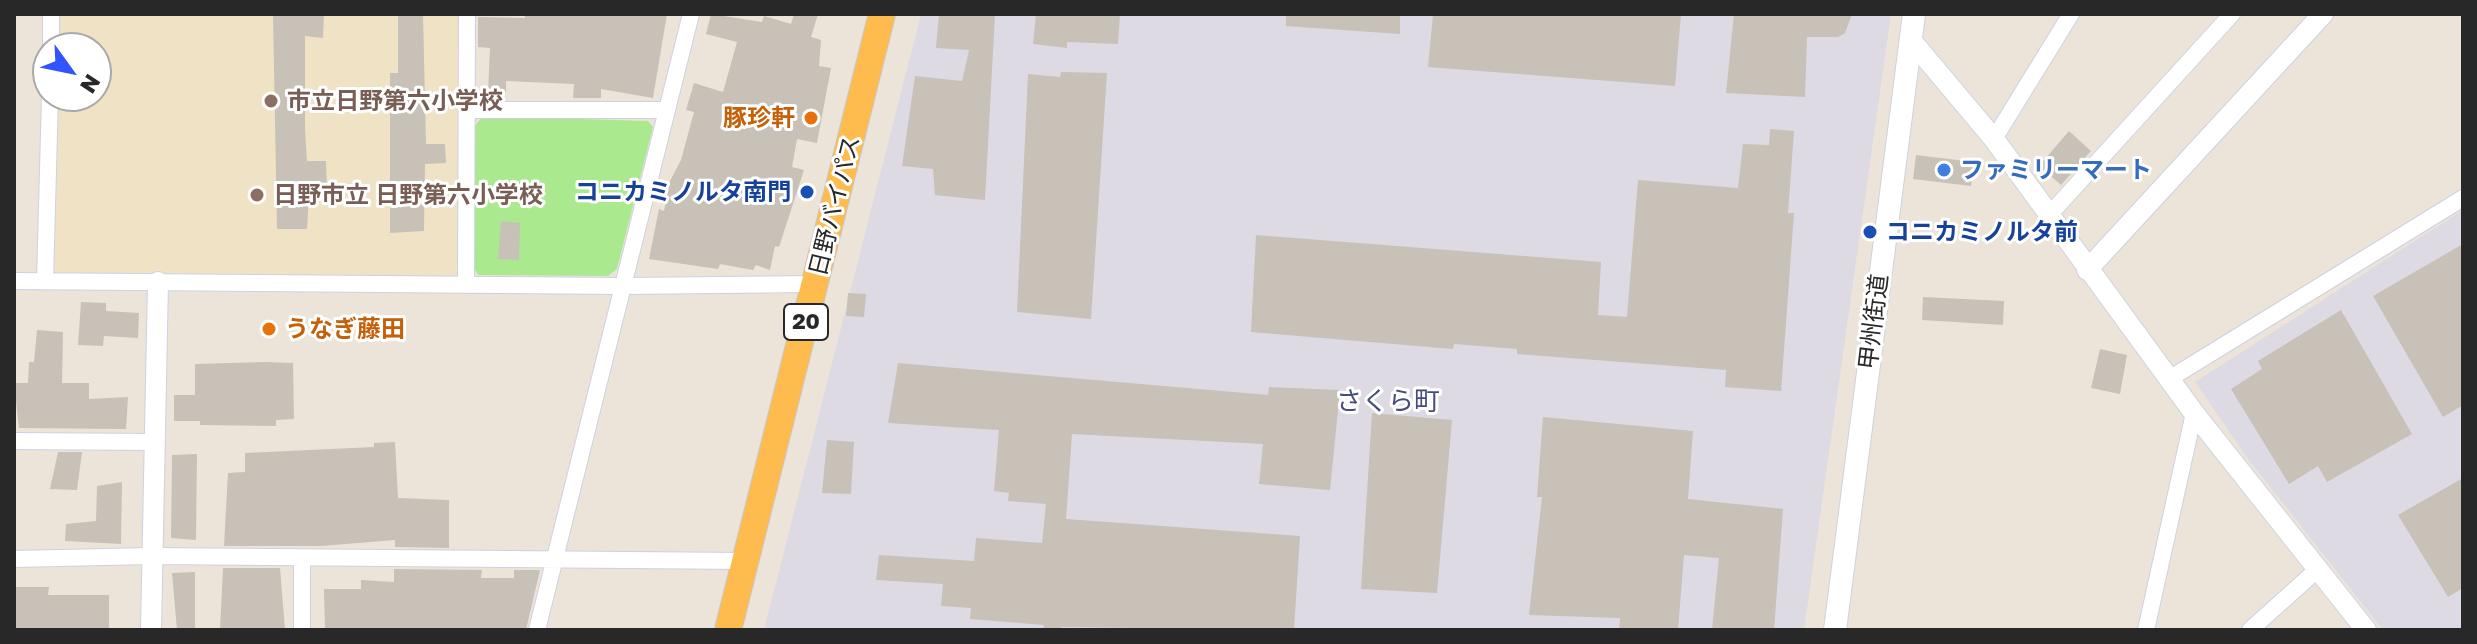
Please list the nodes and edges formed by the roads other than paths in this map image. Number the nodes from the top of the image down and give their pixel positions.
1 (467, 14) edge
2 (691, 14) edge
3 (882, 14) edge
4 (1914, 14) edge
5 (2071, 14) edge
6 (2232, 14) edge
7 (2323, 14) edge
8 (1910, 39) junction
9 (467, 110) junction
10 (667, 110) junction
11 (50, 112) edge
12 (1994, 139) junction
13 (2463, 198) edge
14 (2050, 214) junction
15 (2087, 270) junction
16 (14, 281) edge
17 (45, 281) junction
18 (158, 282) junction
19 (815, 284) junction
20 (466, 285) junction
21 (623, 286) junction
22 (2169, 379) junction
23 (2194, 413) junction
24 (14, 441) edge
25 (154, 442) junction
26 (151, 556) junction
27 (302, 558) junction
28 (14, 559) edge
29 (554, 559) junction
30 (745, 561) junction
31 (2318, 569) junction
32 (151, 630) edge
33 (302, 630) edge
34 (537, 630) edge
35 (728, 630) edge
36 (1835, 630) edge
37 (2146, 630) edge
38 (2250, 630) edge
39 (2366, 630) edge

1 - 9 street
2 - 10 street
3 - 19 highway, 日野バイパス / 20
4 - 8 main road, 甲州街道
5 - 12 street
6 - 14 street
7 - 15 street
8 - 12 street
8 - 36 main road, 甲州街道
9 - 10 street
9 - 20 street
10 - 21 street
11 - 17 street
12 - 14 street
13 - 22 street
14 - 15 street
15 - 22 street
16 - 17 street
17 - 18 street
18 - 20 street
18 - 25 street
19 - 21 street
19 - 30 highway, 日野バイパス / 20
20 - 21 street
21 - 29 street
22 - 23 street
23 - 31 street
23 - 37 street
24 - 25 street
25 - 26 street
26 - 27 street
26 - 28 street
26 - 32 street
27 - 29 street
27 - 33 street
29 - 30 street
29 - 34 street
30 - 35 highway, 日野バイパス / 20
31 - 38 street
31 - 39 street

